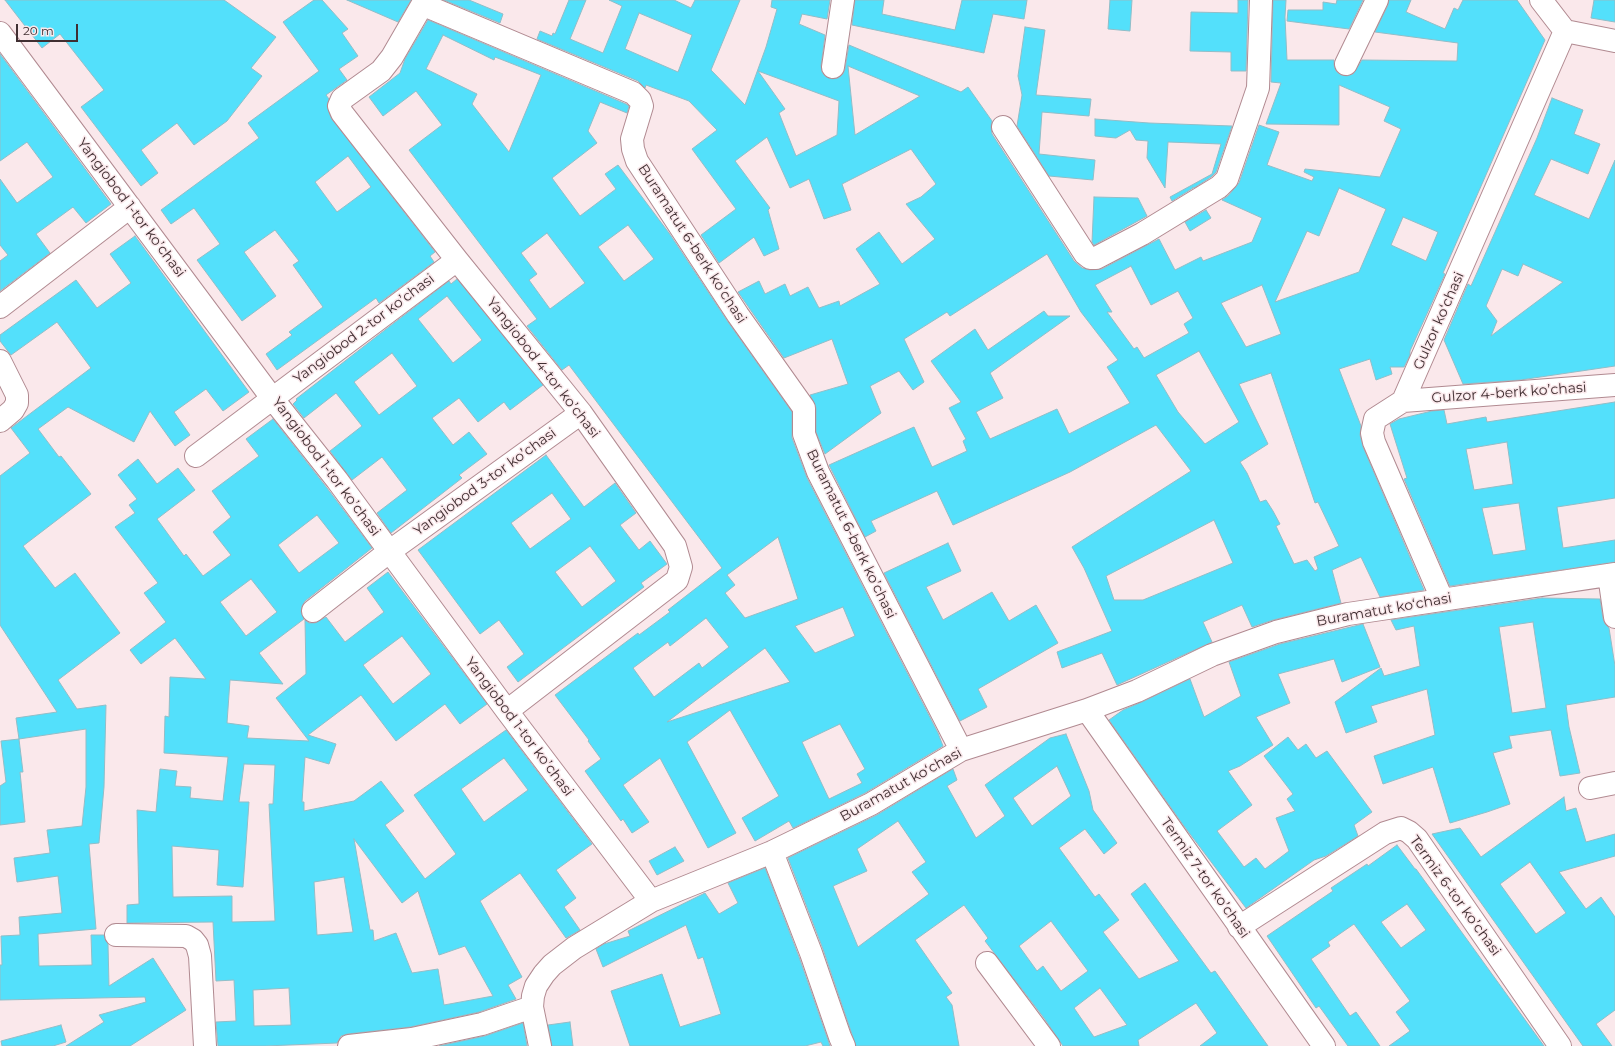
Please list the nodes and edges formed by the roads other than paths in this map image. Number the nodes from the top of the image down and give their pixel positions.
1 (843, 0) edge
2 (1261, 0) edge
3 (1377, 0) edge
4 (1541, 0) edge
5 (424, 3) edge
6 (1565, 31) junction
7 (0, 33) edge
8 (1615, 41) edge
9 (1346, 64) dead end
10 (833, 67) dead end
11 (1003, 127) dead end
12 (130, 207) junction
13 (457, 260) junction
14 (0, 307) edge
15 (0, 361) edge
16 (1615, 385) edge
17 (272, 398) junction
18 (1403, 401) junction
19 (581, 413) junction
20 (0, 421) edge
21 (196, 456) dead end
22 (390, 551) junction
23 (1612, 574) edge
24 (1442, 599) junction
25 (313, 611) dead end
26 (1615, 618) edge
27 (1087, 710) junction
28 (507, 711) junction
29 (961, 750) junction
30 (1615, 783) edge
31 (1590, 788) dead end
32 (772, 852) junction
33 (651, 901) junction
34 (1239, 927) junction
35 (116, 935) dead end
36 (987, 964) dead end
37 (532, 1007) junction
38 (205, 1046) edge
39 (349, 1046) edge
40 (540, 1046) edge
41 (844, 1046) edge
42 (1049, 1046) edge
43 (1324, 1046) edge
44 (1560, 1046) edge

1 - 10 street
2 - 11 street
3 - 9 street
4 - 6 street
5 - 13 street, Yangiobod 4-tor koʼchasi
5 - 29 street, Buramatut 6-berk koʼchasi
6 - 8 street
6 - 18 street, Gulzor koʻchasi
7 - 12 street, Yangiobod 1-tor koʼchasi
12 - 14 street
12 - 17 street, Yangiobod 1-tor koʼchasi
13 - 17 street, Yangiobod 2-tor koʼchasi
13 - 19 street, Yangiobod 4-tor koʼchasi
15 - 20 street
16 - 18 street, Gulzor 4-berk koʼchasi
17 - 21 street, Yangiobod 2-tor koʼchasi
17 - 22 street, Yangiobod 1-tor koʼchasi
18 - 24 street
19 - 22 street, Yangiobod 3-tor koʼchasi
19 - 28 street, Yangiobod 4-tor koʼchasi
22 - 25 street, Yangiobod 3-tor koʼchasi
22 - 28 street, Yangiobod 1-tor koʼchasi
23 - 24 street, Buramatut koʻchasi
23 - 26 street
24 - 27 street, Buramatut koʻchasi
27 - 29 street, Buramatut koʻchasi
27 - 34 street, Termiz 7-tor koʼchasi
28 - 33 street, Yangiobod 1-tor koʼchasi
29 - 32 street, Buramatut koʻchasi
30 - 31 street
32 - 33 street, Buramatut koʻchasi
32 - 41 street
33 - 37 street, Buramatut koʻchasi
34 - 43 street, Termiz 7-tor koʼchasi
34 - 44 street, Termiz 6-tor koʼchasi
35 - 38 street
36 - 42 street
37 - 39 street
37 - 40 street

